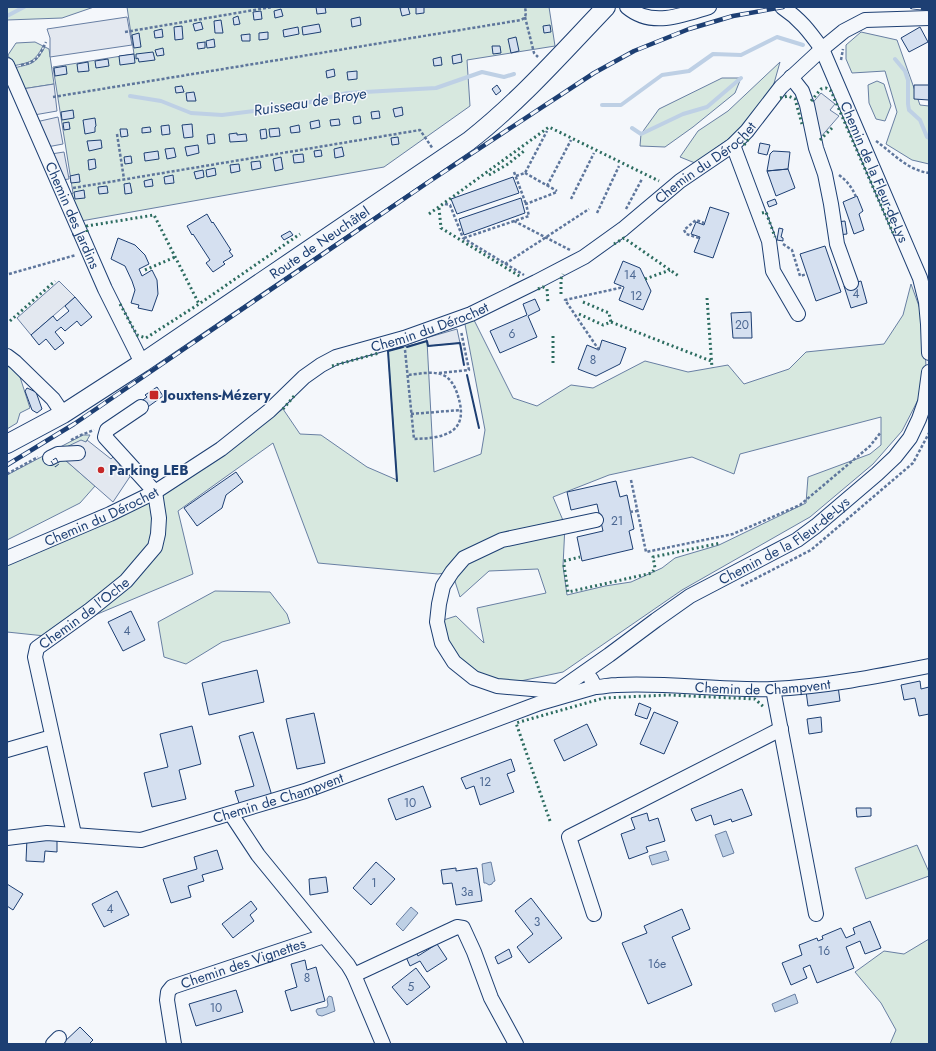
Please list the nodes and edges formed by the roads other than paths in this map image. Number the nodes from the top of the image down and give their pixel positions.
1 (606, 7) edge
2 (627, 7) edge
3 (709, 7) edge
4 (782, 7) edge
5 (929, 18) edge
6 (822, 49) junction
7 (8, 66) edge
8 (791, 77) junction
9 (733, 146) junction
10 (851, 283) dead end
11 (798, 314) dead end
12 (929, 353) edge
13 (7, 356) edge
14 (142, 363) junction
15 (929, 372) edge
16 (141, 407) dead end
17 (63, 414) junction
18 (7, 444) edge
19 (78, 453) dead end
20 (50, 458) dead end
21 (155, 492) junction
22 (596, 520) dead end
23 (7, 558) edge
24 (929, 666) edge
25 (589, 669) junction
26 (595, 687) junction
27 (773, 689) junction
28 (556, 691) junction
29 (540, 703) junction
30 (781, 729) junction
31 (52, 737) junction
32 (7, 750) edge
33 (231, 814) junction
34 (74, 834) junction
35 (7, 838) edge
36 (594, 914) dead end
37 (816, 914) dead end
38 (324, 936) junction
39 (354, 975) junction
40 (174, 1044) edge
41 (383, 1044) edge
42 (516, 1044) edge

1 - 14 main road, Route de Neuchâtel
2 - 3 street
4 - 6 street, Chemin de la Fleur-de-Lys
5 - 6 street, Chemin du Dérochet
6 - 8 street, Chemin du Dérochet
6 - 12 street, Chemin de la Fleur-de-Lys
7 - 14 street, Chemin des Jardins
8 - 9 street, Chemin du Dérochet
8 - 10 street
9 - 11 street
9 - 21 street, Chemin du Dérochet
13 - 17 street
14 - 17 main road, Route de Neuchâtel
15 - 25 street, Chemin de la Fleur-de-Lys
16 - 21 street
17 - 18 main road, Route de Neuchâtel
19 - 20 street
21 - 23 street, Chemin du Dérochet
21 - 31 street, Chemin de l'Oche
22 - 28 street
24 - 27 street, Chemin de Champvent
25 - 26 street
25 - 28 street, Chemin de Champvent
26 - 27 street, Chemin de Champvent
26 - 29 street, Chemin de Champvent
27 - 30 street
28 - 29 street, Chemin de Champvent
29 - 33 street, Chemin de Champvent
30 - 36 street
30 - 37 street
31 - 32 street
31 - 34 street, Chemin de l'Oche
33 - 34 street, Chemin de Champvent
33 - 38 street, Chemin des Vignettes
34 - 35 street, Chemin de Champvent
38 - 39 street, Chemin des Vignettes
38 - 40 street, Chemin des Vignettes
39 - 41 street, Chemin des Vignettes
39 - 42 street

